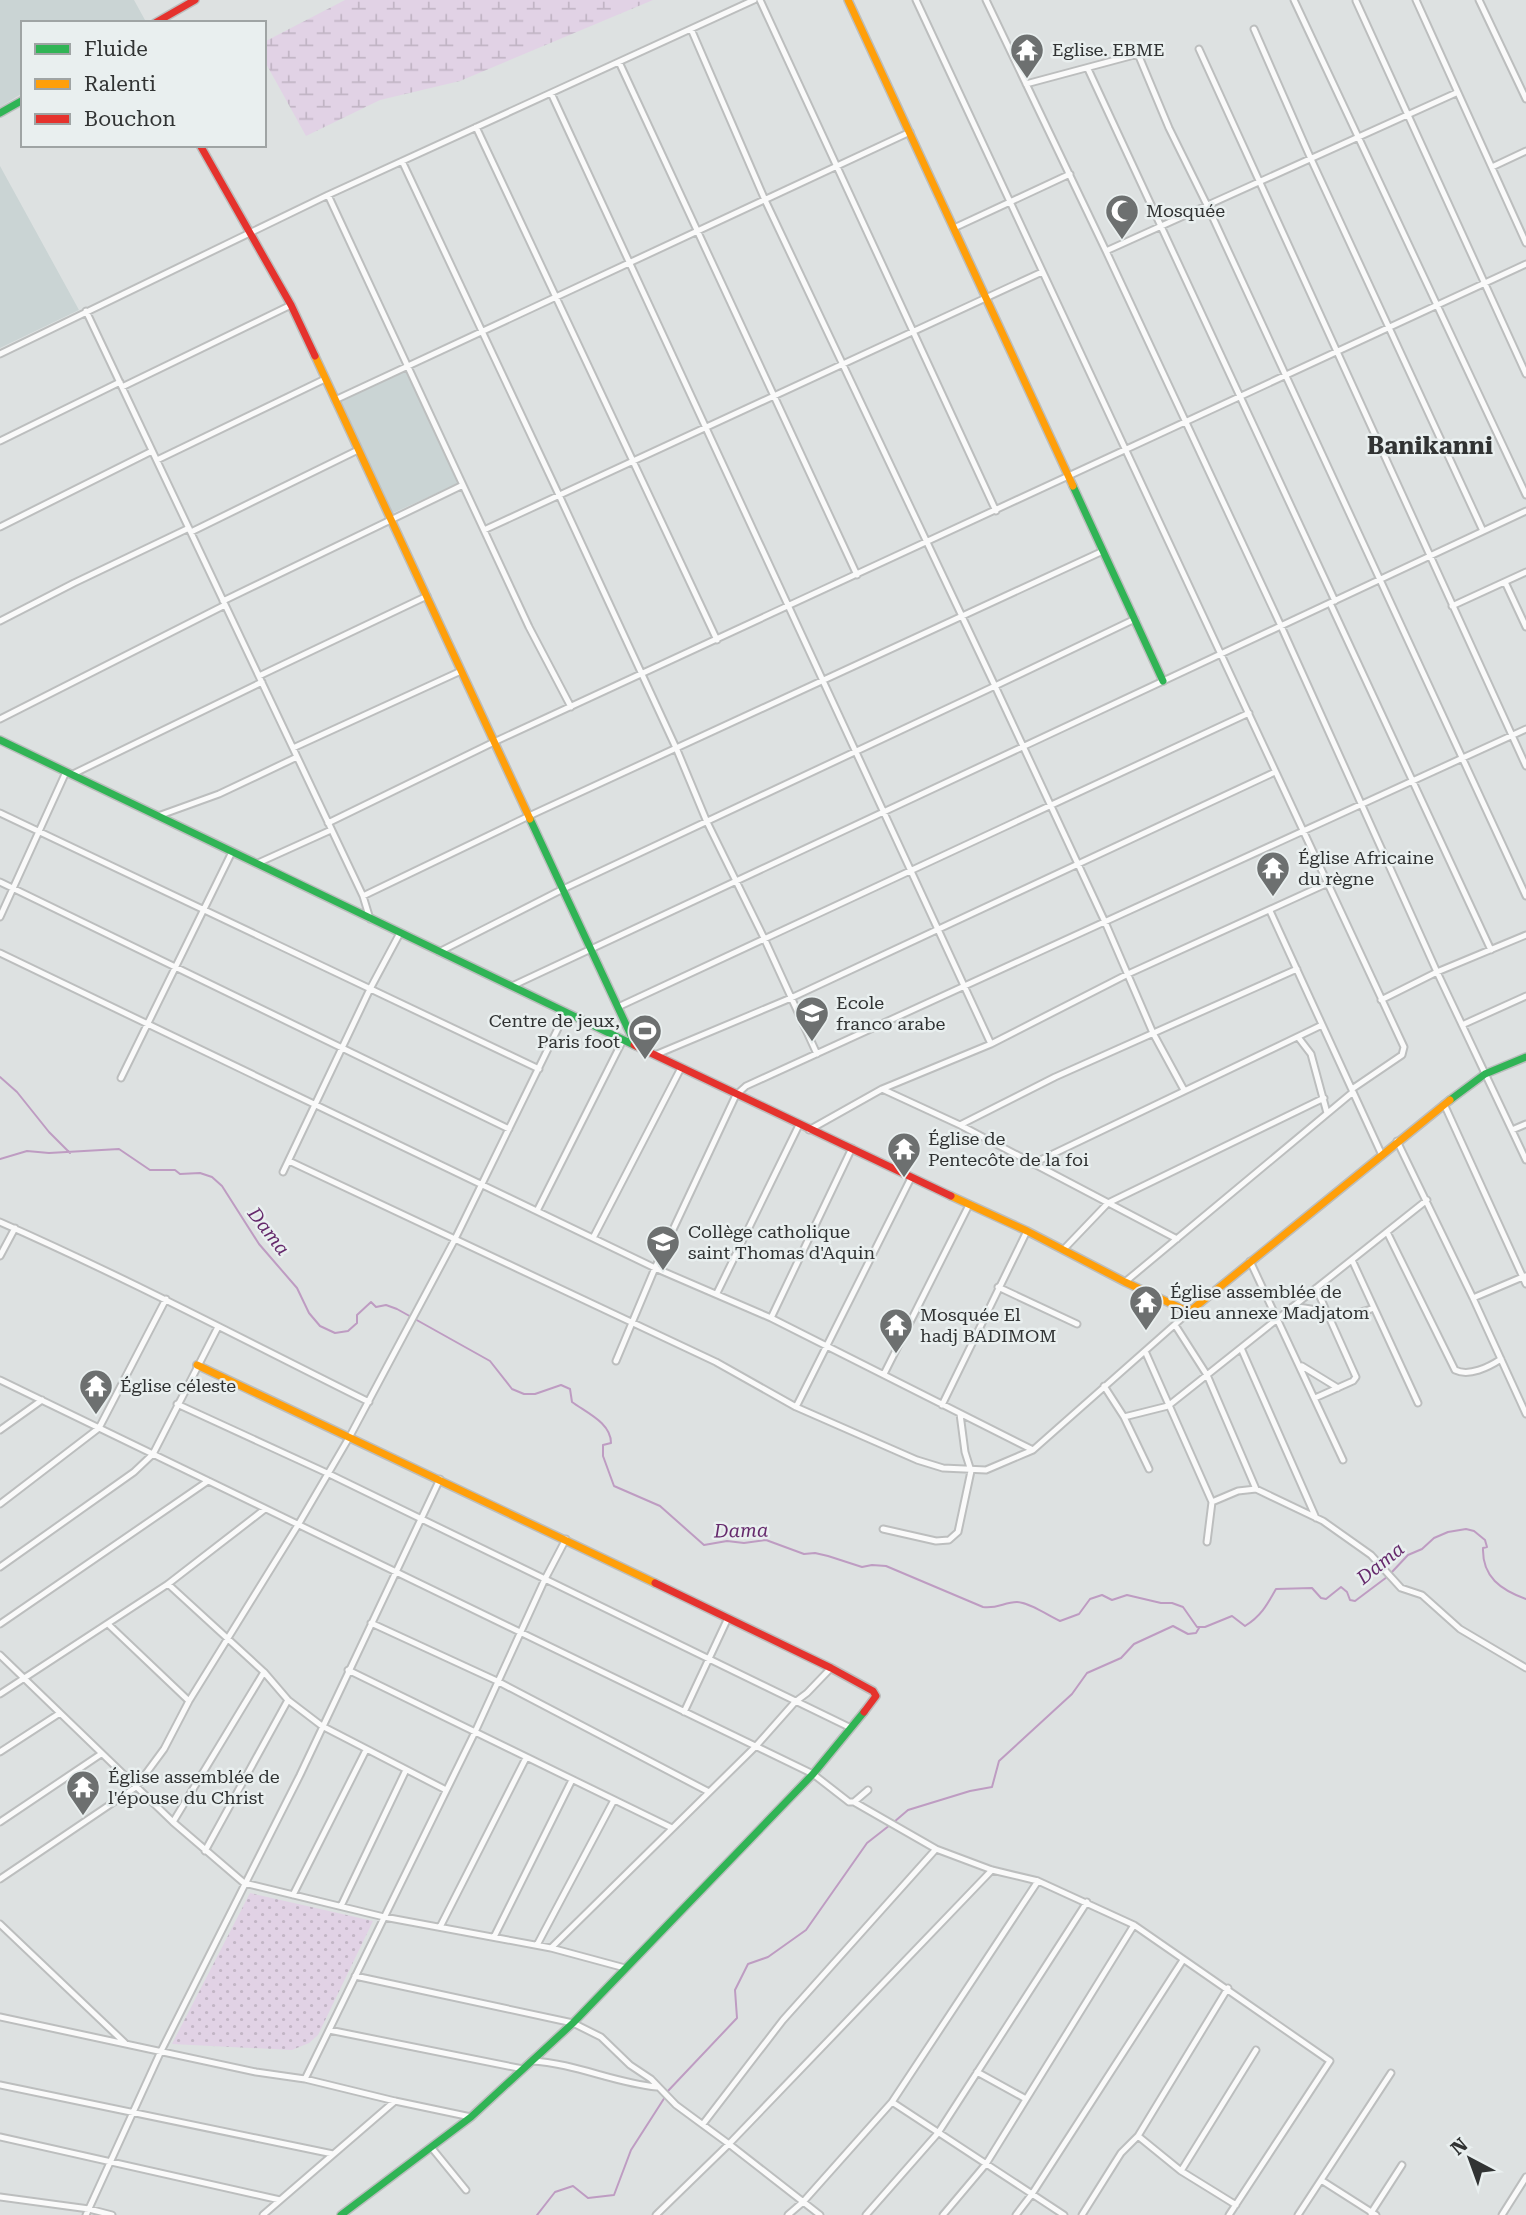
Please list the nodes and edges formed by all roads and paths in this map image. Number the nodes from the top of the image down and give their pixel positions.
1 (195, 0) edge
2 (754, 0) edge
3 (760, 0) edge
4 (848, 0) edge
5 (916, 0) edge
6 (986, 0) edge
7 (1294, 0) edge
8 (1416, 0) edge
9 (1479, 0) edge
10 (1356, 1) edge
11 (158, 21) edge
12 (691, 29) junction
13 (1254, 29) dead end
14 (1199, 49) dead end
15 (619, 62) junction
16 (1088, 69) junction
17 (1026, 84) junction
18 (551, 93) junction
19 (1457, 93) junction
20 (1526, 99) edge
21 (21, 101) edge
22 (0, 113) edge
23 (1408, 115) junction
24 (476, 127) junction
25 (909, 132) junction
26 (1360, 137) junction
27 (201, 147) edge
28 (1526, 151) edge
29 (1311, 159) junction
30 (402, 161) junction
31 (836, 166) junction
32 (1492, 167) junction
33 (1070, 174) junction
34 (1259, 182) junction
35 (328, 195) junction
36 (765, 200) junction
37 (1010, 202) junction
38 (1207, 205) junction
39 (1162, 226) junction
40 (954, 228) junction
41 (698, 231) junction
42 (252, 233) junction
43 (1526, 243) edge
44 (1106, 251) junction
45 (630, 263) junction
46 (1526, 264) edge
47 (1042, 272) junction
48 (1485, 284) junction
49 (555, 298) junction
50 (986, 298) junction
51 (291, 305) junction
52 (1438, 305) junction
53 (86, 311) junction
54 (1389, 328) junction
55 (482, 331) junction
56 (913, 331) junction
57 (1338, 351) junction
58 (0, 354) edge
59 (844, 363) junction
60 (409, 366) junction
61 (1526, 374) edge
62 (1286, 377) junction
63 (325, 379) junction
64 (121, 385) junction
65 (774, 396) junction
66 (1241, 396) junction
67 (335, 400) junction
68 (1184, 421) junction
69 (706, 427) junction
70 (0, 442) edge
71 (358, 450) junction
72 (1127, 450) junction
73 (152, 451) junction
74 (156, 460) junction
75 (631, 461) junction
76 (1069, 477) junction
77 (463, 485) junction
78 (559, 495) junction
79 (1526, 495) edge
80 (996, 511) junction
81 (1526, 511) edge
82 (391, 521) junction
83 (0, 527) edge
84 (190, 530) junction
85 (484, 530) junction
86 (1483, 531) junction
87 (927, 543) junction
88 (1103, 551) junction
89 (1431, 556) junction
90 (1526, 572) edge
91 (857, 575) junction
92 (1380, 580) junction
93 (1505, 582) junction
94 (427, 596) junction
95 (1333, 602) junction
96 (224, 603) junction
97 (789, 606) junction
98 (1452, 606) junction
99 (963, 617) junction
100 (1135, 619) junction
101 (0, 621) edge
102 (1281, 626) junction
103 (1526, 627) edge
104 (717, 640) junction
105 (1222, 654) junction
106 (461, 671) junction
107 (641, 674) junction
108 (258, 676) junction
109 (823, 681) junction
110 (1163, 681) junction
111 (262, 682) junction
112 (995, 686) junction
113 (571, 707) junction
114 (1249, 713) junction
115 (0, 719) edge
116 (1526, 729) edge
117 (1512, 736) junction
118 (0, 740) edge
119 (494, 742) junction
120 (1023, 747) junction
121 (293, 748) junction
122 (677, 750) junction
123 (856, 751) junction
124 (297, 757) junction
125 (1461, 759) junction
126 (1526, 766) edge
127 (1275, 772) junction
128 (70, 773) junction
129 (1413, 781) junction
130 (1050, 805) junction
131 (1361, 805) junction
132 (884, 812) junction
133 (0, 813) edge
134 (159, 816) junction
135 (529, 816) junction
136 (707, 822) junction
137 (328, 823) junction
138 (331, 830) junction
139 (1303, 831) junction
140 (39, 832) junction
141 (232, 852) junction
142 (258, 863) junction
143 (1077, 864) junction
144 (911, 870) junction
145 (0, 882) edge
146 (735, 882) junction
147 (1328, 883) junction
148 (13, 888) junction
149 (563, 889) junction
150 (363, 896) junction
151 (1526, 896) edge
152 (203, 909) junction
153 (1270, 911) junction
154 (0, 917) edge
155 (370, 919) junction
156 (1105, 922) junction
157 (938, 929) junction
158 (400, 933) junction
159 (1526, 935) edge
160 (764, 938) junction
161 (591, 949) junction
162 (1491, 950) junction
163 (439, 952) junction
164 (0, 953) edge
165 (174, 966) junction
166 (1297, 969) junction
167 (1437, 972) junction
168 (1128, 974) junction
169 (512, 986) junction
170 (964, 987) junction
171 (370, 989) junction
172 (1526, 996) edge
173 (791, 998) junction
174 (1381, 1000) junction
175 (618, 1007) junction
176 (566, 1012) junction
177 (147, 1024) junction
178 (1322, 1025) junction
179 (1462, 1025) junction
180 (1153, 1032) junction
181 (1298, 1037) junction
182 (623, 1040) junction
183 (991, 1044) junction
184 (637, 1046) junction
185 (343, 1048) junction
186 (817, 1054) junction
187 (654, 1055) junction
188 (1526, 1058) edge
189 (681, 1068) junction
190 (539, 1069) junction
191 (1485, 1074) junction
192 (121, 1078) dead end
193 (882, 1089) junction
194 (1185, 1090) junction
195 (1352, 1091) junction
196 (736, 1095) junction
197 (1324, 1098) junction
198 (1444, 1104) junction
199 (315, 1105) junction
200 (1327, 1113) junction
201 (1526, 1124) edge
202 (799, 1125) junction
203 (960, 1125) junction
204 (509, 1129) junction
205 (809, 1130) junction
206 (1512, 1130) junction
207 (1397, 1141) junction
208 (852, 1148) junction
209 (1381, 1153) junction
210 (1526, 1160) edge
211 (289, 1161) junction
212 (1032, 1164) junction
213 (283, 1172) dead end
214 (911, 1178) junction
215 (480, 1184) junction
216 (1427, 1200) junction
217 (1108, 1203) junction
218 (969, 1205) junction
219 (537, 1211) junction
220 (0, 1222) edge
221 (15, 1228) junction
222 (1027, 1231) junction
223 (1387, 1232) junction
224 (593, 1238) junction
225 (455, 1239) junction
226 (1177, 1239) junction
227 (1064, 1249) junction
228 (0, 1256) edge
229 (1352, 1260) junction
230 (1250, 1261) junction
231 (654, 1268) junction
232 (1525, 1279) edge
233 (1125, 1282) junction
234 (998, 1287) junction
235 (1316, 1289) junction
236 (717, 1293) junction
237 (1474, 1298) junction
238 (166, 1299) junction
239 (1292, 1307) junction
240 (1374, 1308) junction
241 (1189, 1312) junction
242 (1327, 1314) junction
243 (771, 1318) junction
244 (1278, 1318) junction
245 (631, 1324) junction
246 (1077, 1324) dead end
247 (1175, 1325) junction
248 (218, 1327) junction
249 (827, 1347) junction
250 (1241, 1348) junction
251 (1145, 1351) junction
252 (1501, 1359) junction
253 (617, 1361) dead end
254 (197, 1365) junction
255 (1300, 1365) junction
256 (884, 1374) junction
257 (1207, 1375) junction
258 (0, 1380) edge
259 (1104, 1386) junction
260 (1338, 1388) junction
261 (1315, 1398) junction
262 (42, 1400) junction
263 (369, 1402) junction
264 (1418, 1403) dead end
265 (177, 1404) junction
266 (942, 1405) junction
267 (1168, 1406) junction
268 (796, 1407) junction
269 (1526, 1414) edge
270 (960, 1415) junction
271 (1124, 1417) junction
272 (99, 1428) junction
273 (0, 1430) edge
274 (350, 1436) junction
275 (1033, 1450) junction
276 (153, 1454) junction
277 (1343, 1460) dead end
278 (1149, 1469) dead end
279 (971, 1471) junction
280 (327, 1473) junction
281 (440, 1479) junction
282 (208, 1481) junction
283 (1256, 1489) junction
284 (1212, 1502) junction
285 (0, 1504) edge
286 (265, 1509) junction
287 (1317, 1518) junction
288 (422, 1519) junction
289 (298, 1525) junction
290 (883, 1528) dead end
291 (566, 1539) junction
292 (1207, 1542) dead end
293 (0, 1567) edge
294 (395, 1572) junction
295 (545, 1579) junction
296 (168, 1584) junction
297 (728, 1618) junction
298 (108, 1623) junction
299 (371, 1623) junction
300 (0, 1624) edge
301 (521, 1633) junction
302 (227, 1639) junction
303 (0, 1655) edge
304 (710, 1661) junction
305 (831, 1668) junction
306 (1526, 1668) edge
307 (348, 1670) junction
308 (264, 1672) junction
309 (25, 1679) junction
310 (497, 1681) junction
311 (0, 1694) edge
312 (288, 1700) junction
313 (189, 1701) junction
314 (795, 1702) junction
315 (684, 1712) junction
316 (60, 1713) junction
317 (322, 1726) junction
318 (851, 1728) junction
319 (475, 1732) junction
320 (756, 1746) junction
321 (366, 1750) junction
322 (0, 1752) edge
323 (101, 1754) junction
324 (526, 1758) junction
325 (407, 1770) junction
326 (813, 1774) junction
327 (572, 1780) junction
328 (136, 1787) junction
329 (446, 1790) junction
330 (868, 1790) dead end
331 (709, 1792) junction
332 (614, 1800) junction
333 (854, 1802) junction
334 (0, 1822) edge
335 (173, 1822) junction
336 (672, 1828) junction
337 (936, 1849) junction
338 (205, 1850) junction
339 (992, 1870) junction
340 (0, 1879) edge
341 (1038, 1881) junction
342 (244, 1883) junction
343 (293, 1895) junction
344 (1087, 1902) junction
345 (341, 1906) junction
346 (384, 1917) junction
347 (0, 1924) edge
348 (1134, 1925) junction
349 (440, 1927) junction
350 (494, 1937) junction
351 (537, 1945) junction
352 (551, 1948) junction
353 (1183, 1960) junction
354 (625, 1968) junction
355 (355, 1976) junction
356 (1228, 1989) junction
357 (0, 2017) edge
358 (573, 2023) junction
359 (329, 2030) junction
360 (125, 2043) junction
361 (1256, 2050) dead end
362 (161, 2051) junction
363 (531, 2062) junction
364 (523, 2069) junction
365 (977, 2072) junction
366 (1391, 2073) dead end
367 (305, 2079) junction
368 (0, 2085) edge
369 (657, 2087) junction
370 (1026, 2099) junction
371 (394, 2101) junction
372 (892, 2102) junction
373 (134, 2112) junction
374 (471, 2117) junction
375 (702, 2124) junction
376 (938, 2133) junction
377 (1138, 2136) junction
378 (0, 2137) edge
379 (729, 2144) junction
380 (431, 2147) junction
381 (333, 2154) junction
382 (112, 2161) junction
383 (986, 2164) junction
384 (1402, 2165) dead end
385 (1181, 2171) junction
386 (1526, 2177) edge
387 (1321, 2180) junction
388 (466, 2190) dead end
389 (1032, 2194) junction
390 (0, 2197) edge
391 (280, 2200) junction
392 (803, 2202) junction
393 (1236, 2205) junction
394 (87, 2212) edge
395 (1372, 2214) edge
396 (112, 2215) edge
397 (263, 2215) edge
398 (341, 2215) edge
399 (656, 2215) edge
400 (788, 2215) edge
401 (820, 2215) edge
402 (866, 2215) edge
403 (943, 2215) edge
404 (1016, 2215) edge
405 (1064, 2215) edge
406 (1082, 2215) edge
407 (1229, 2215) edge
408 (1298, 2215) edge
409 (1502, 2215) edge

1 - 11 street
2 - 12 street
3 - 31 street
4 - 25 street
5 - 37 street
6 - 17 street
7 - 26 street
8 - 19 street
9 - 20 street
10 - 23 street
12 - 15 street
12 - 36 street
13 - 29 street
14 - 34 street
15 - 18 street
15 - 41 street
16 - 17 street
16 - 38 street
16 - 39 street
17 - 33 street
18 - 24 street
18 - 45 street
19 - 23 street
19 - 32 street
21 - 22 street
23 - 26 street
23 - 48 street
24 - 30 street
24 - 49 street
25 - 31 street
25 - 40 street
26 - 29 street
26 - 52 street
27 - 42 street
28 - 32 street
29 - 34 street
29 - 54 street
30 - 35 street
30 - 55 street
31 - 36 street
31 - 56 street
32 - 43 street
33 - 37 street
33 - 44 street
34 - 38 street
34 - 57 street
35 - 42 street
35 - 60 street
36 - 41 street
36 - 59 street
37 - 40 street
37 - 47 street
38 - 39 street
38 - 62 street
39 - 44 street
39 - 66 street
40 - 50 street
41 - 45 street
41 - 65 street
42 - 51 street
42 - 53 street
44 - 68 street
45 - 49 street
45 - 69 street
46 - 48 street
47 - 50 street
47 - 72 street
48 - 52 street
48 - 61 street
49 - 55 street
49 - 75 street
50 - 56 street
50 - 76 street
51 - 63 street
51 - 64 street
52 - 54 street
52 - 79 street
53 - 58 street
53 - 64 street
54 - 57 street
54 - 86 street
55 - 60 street
55 - 78 street
56 - 59 street
56 - 80 street
57 - 62 street
57 - 89 street
59 - 65 street
59 - 87 street
60 - 67 street
60 - 77 street
62 - 66 street
62 - 92 street
63 - 67 street
63 - 74 street
64 - 70 street
64 - 73 street
65 - 69 street
65 - 91 street
66 - 68 street
66 - 95 street
67 - 71 street
68 - 72 street
68 - 102 street
69 - 75 street
69 - 97 street
71 - 82 street
71 - 84 street
72 - 76 street
72 - 105 street
73 - 74 street
73 - 83 street
74 - 84 street
75 - 78 street
75 - 104 street
76 - 80 street
76 - 88 street
77 - 82 street
77 - 85 street
78 - 85 street
78 - 107 street
80 - 87 street
81 - 86 street
82 - 94 street
82 - 96 street
84 - 96 street
84 - 101 street
85 - 113 street
86 - 89 street
87 - 91 street
87 - 99 street
88 - 99 street
88 - 100 street
89 - 92 street
89 - 98 street
90 - 93 street
91 - 97 street
92 - 95 street
92 - 125 street
93 - 98 street
93 - 103 street
94 - 106 street
94 - 108 street
95 - 102 street
95 - 129 street
96 - 108 street
96 - 115 street
97 - 104 street
97 - 109 street
98 - 117 street
99 - 109 street
99 - 112 street
100 - 110 street
100 - 112 street
102 - 105 street
102 - 131 street
104 - 107 street
105 - 110 street
105 - 114 street
106 - 119 street
106 - 121 street
107 - 113 street
107 - 122 street
108 - 111 street
109 - 122 street
109 - 123 street
110 - 120 street
111 - 121 street
111 - 128 street
112 - 120 street
112 - 123 street
113 - 119 street
114 - 127 street
114 - 130 street
116 - 117 street
117 - 125 street
117 - 126 street
118 - 128 street
119 - 135 street
119 - 137 street
120 - 130 street
120 - 132 street
121 - 124 street
122 - 135 street
122 - 136 street
123 - 132 street
123 - 136 street
124 - 134 street
124 - 137 street
125 - 129 street
125 - 151 street
127 - 139 street
127 - 143 street
128 - 134 street
128 - 140 street
129 - 131 street
129 - 162 street
130 - 143 street
130 - 144 street
131 - 139 street
131 - 167 street
132 - 144 street
132 - 146 street
133 - 140 street
134 - 141 street
135 - 149 street
135 - 150 street
136 - 146 street
136 - 149 street
137 - 138 street
138 - 142 street
138 - 150 street
139 - 147 street
139 - 156 street
140 - 148 street
140 - 152 street
141 - 142 street
141 - 152 street
142 - 155 street
143 - 156 street
143 - 157 street
144 - 157 street
144 - 160 street
145 - 148 street
146 - 160 street
146 - 161 street
147 - 153 street
147 - 174 street
148 - 154 street
148 - 165 street
149 - 161 street
149 - 163 street
150 - 155 street
152 - 165 street
152 - 171 street
153 - 166 street
153 - 168 street
155 - 158 street
156 - 168 street
156 - 170 street
157 - 170 street
157 - 173 street
158 - 163 street
158 - 171 street
159 - 162 street
160 - 173 street
160 - 175 street
161 - 169 street
161 - 175 street
162 - 167 street
163 - 169 street
164 - 177 street
165 - 177 street
165 - 185 street
166 - 178 street
166 - 180 street
167 - 174 street
167 - 179 street
168 - 180 street
168 - 183 street
169 - 176 street
170 - 183 street
170 - 186 street
171 - 185 street
171 - 190 street
172 - 179 street
173 - 186 street
173 - 187 street
174 - 195 street
175 - 184 street
176 - 182 street
176 - 190 street
177 - 192 street
177 - 199 street
178 - 181 street
178 - 195 street
179 - 191 street
180 - 194 street
180 - 203 street
181 - 194 street
181 - 197 street
182 - 184 street
182 - 219 street
183 - 193 street
184 - 187 street
185 - 199 street
185 - 204 street
186 - 196 street
187 - 189 street
188 - 191 street
189 - 196 street
189 - 224 street
190 - 204 street
191 - 198 street
191 - 206 street
193 - 203 street
193 - 205 street
194 - 212 street
195 - 200 street
195 - 209 street
196 - 202 street
196 - 231 street
197 - 200 street
197 - 217 street
198 - 207 street
198 - 232 street
199 - 211 street
199 - 215 street
200 - 226 street
201 - 206 street
202 - 205 street
202 - 236 street
203 - 212 street
204 - 215 street
205 - 208 street
206 - 210 street
207 - 209 street
207 - 216 street
208 - 214 street
208 - 243 street
209 - 230 street
211 - 213 street
211 - 225 street
212 - 217 street
214 - 218 street
214 - 249 street
215 - 219 street
215 - 225 street
216 - 223 street
216 - 237 street
217 - 226 street
217 - 227 street
218 - 222 street
218 - 256 street
219 - 224 street
220 - 221 street
221 - 228 street
221 - 238 street
222 - 227 street
222 - 234 street
223 - 229 street
223 - 252 street
224 - 231 street
225 - 245 street
225 - 263 street
226 - 233 street
227 - 233 street
229 - 235 street
229 - 240 street
230 - 241 street
230 - 244 street
231 - 236 street
231 - 245 street
232 - 237 street
233 - 241 street
234 - 246 street
234 - 266 street
235 - 239 street
235 - 242 street
236 - 243 street
237 - 252 street
238 - 248 street
238 - 272 street
239 - 242 street
239 - 244 street
240 - 242 street
240 - 264 street
241 - 247 street
242 - 260 street
243 - 249 street
244 - 250 street
244 - 255 street
245 - 253 street
245 - 268 street
247 - 251 street
247 - 257 street
248 - 254 street
248 - 263 street
249 - 256 street
249 - 268 street
250 - 257 street
250 - 287 street
251 - 259 street
251 - 267 street
252 - 269 street
254 - 265 street
254 - 274 street
255 - 260 street
255 - 261 street
256 - 266 street
257 - 267 street
257 - 283 street
258 - 262 street
259 - 271 street
259 - 275 street
260 - 261 street
261 - 277 street
262 - 272 street
262 - 273 street
263 - 274 street
265 - 276 street
265 - 280 street
266 - 270 street
267 - 271 street
267 - 284 street
268 - 279 street
270 - 275 street
270 - 279 street
271 - 278 street
272 - 276 street
272 - 285 street
274 - 280 street
274 - 281 street
275 - 279 street
276 - 282 street
276 - 293 street
279 - 290 street
280 - 288 street
280 - 289 street
281 - 288 street
281 - 291 street
282 - 286 street
282 - 300 street
283 - 284 street
283 - 287 street
284 - 292 street
286 - 289 street
286 - 296 street
287 - 306 street
288 - 294 street
288 - 295 street
289 - 294 street
289 - 302 street
291 - 295 street
291 - 297 street
294 - 299 street
294 - 301 street
295 - 301 street
295 - 304 street
296 - 298 street
296 - 302 street
297 - 304 street
297 - 305 street
298 - 309 street
298 - 313 street
299 - 307 street
299 - 310 street
301 - 310 street
301 - 315 street
302 - 308 street
302 - 313 street
303 - 309 street
304 - 314 street
304 - 315 street
305 - 314 street
305 - 318 street
307 - 317 street
307 - 319 street
308 - 312 street
308 - 335 street
309 - 311 street
309 - 316 street
310 - 319 street
310 - 331 street
312 - 317 street
312 - 338 street
313 - 328 street
314 - 318 street
314 - 320 street
315 - 320 street
316 - 322 street
316 - 323 street
317 - 321 street
317 - 342 street
318 - 326 street
319 - 324 street
319 - 329 street
320 - 326 street
320 - 331 street
321 - 325 street
321 - 343 street
323 - 328 street
323 - 334 street
324 - 327 street
324 - 349 street
325 - 329 street
325 - 345 street
326 - 333 street
326 - 354 street
327 - 332 street
327 - 350 street
328 - 335 street
328 - 340 street
329 - 346 street
330 - 333 street
331 - 336 street
332 - 336 street
332 - 351 street
333 - 337 street
335 - 338 street
336 - 352 street
337 - 339 street
337 - 375 street
338 - 342 street
339 - 341 street
339 - 379 street
341 - 344 street
341 - 372 street
342 - 343 street
342 - 362 street
343 - 345 street
344 - 348 street
344 - 365 street
345 - 346 street
346 - 349 street
346 - 355 street
347 - 360 street
348 - 353 street
348 - 370 street
349 - 350 street
350 - 351 street
351 - 352 street
352 - 354 street
353 - 356 street
353 - 389 street
354 - 358 street
355 - 358 street
355 - 359 street
356 - 377 street
356 - 393 street
357 - 360 street
358 - 363 street
358 - 369 street
359 - 364 street
359 - 367 street
360 - 362 street
361 - 385 street
362 - 367 street
362 - 373 street
363 - 364 street
363 - 369 street
364 - 374 street
365 - 370 street
365 - 376 street
366 - 387 street
367 - 371 street
368 - 373 street
369 - 375 street
370 - 383 street
371 - 374 street
371 - 381 street
372 - 376 street
372 - 392 street
373 - 381 street
373 - 382 street
374 - 380 street
375 - 379 street
376 - 383 street
376 - 402 street
377 - 385 street
377 - 406 street
378 - 382 street
379 - 392 street
379 - 399 street
380 - 388 street
380 - 398 street
381 - 391 street
382 - 391 street
382 - 394 street
383 - 389 street
383 - 403 street
384 - 395 street
385 - 393 street
386 - 409 street
387 - 395 street
387 - 408 street
389 - 404 street
389 - 405 street
390 - 394 street
391 - 397 street
392 - 400 street
392 - 401 street
393 - 407 street
394 - 396 street

